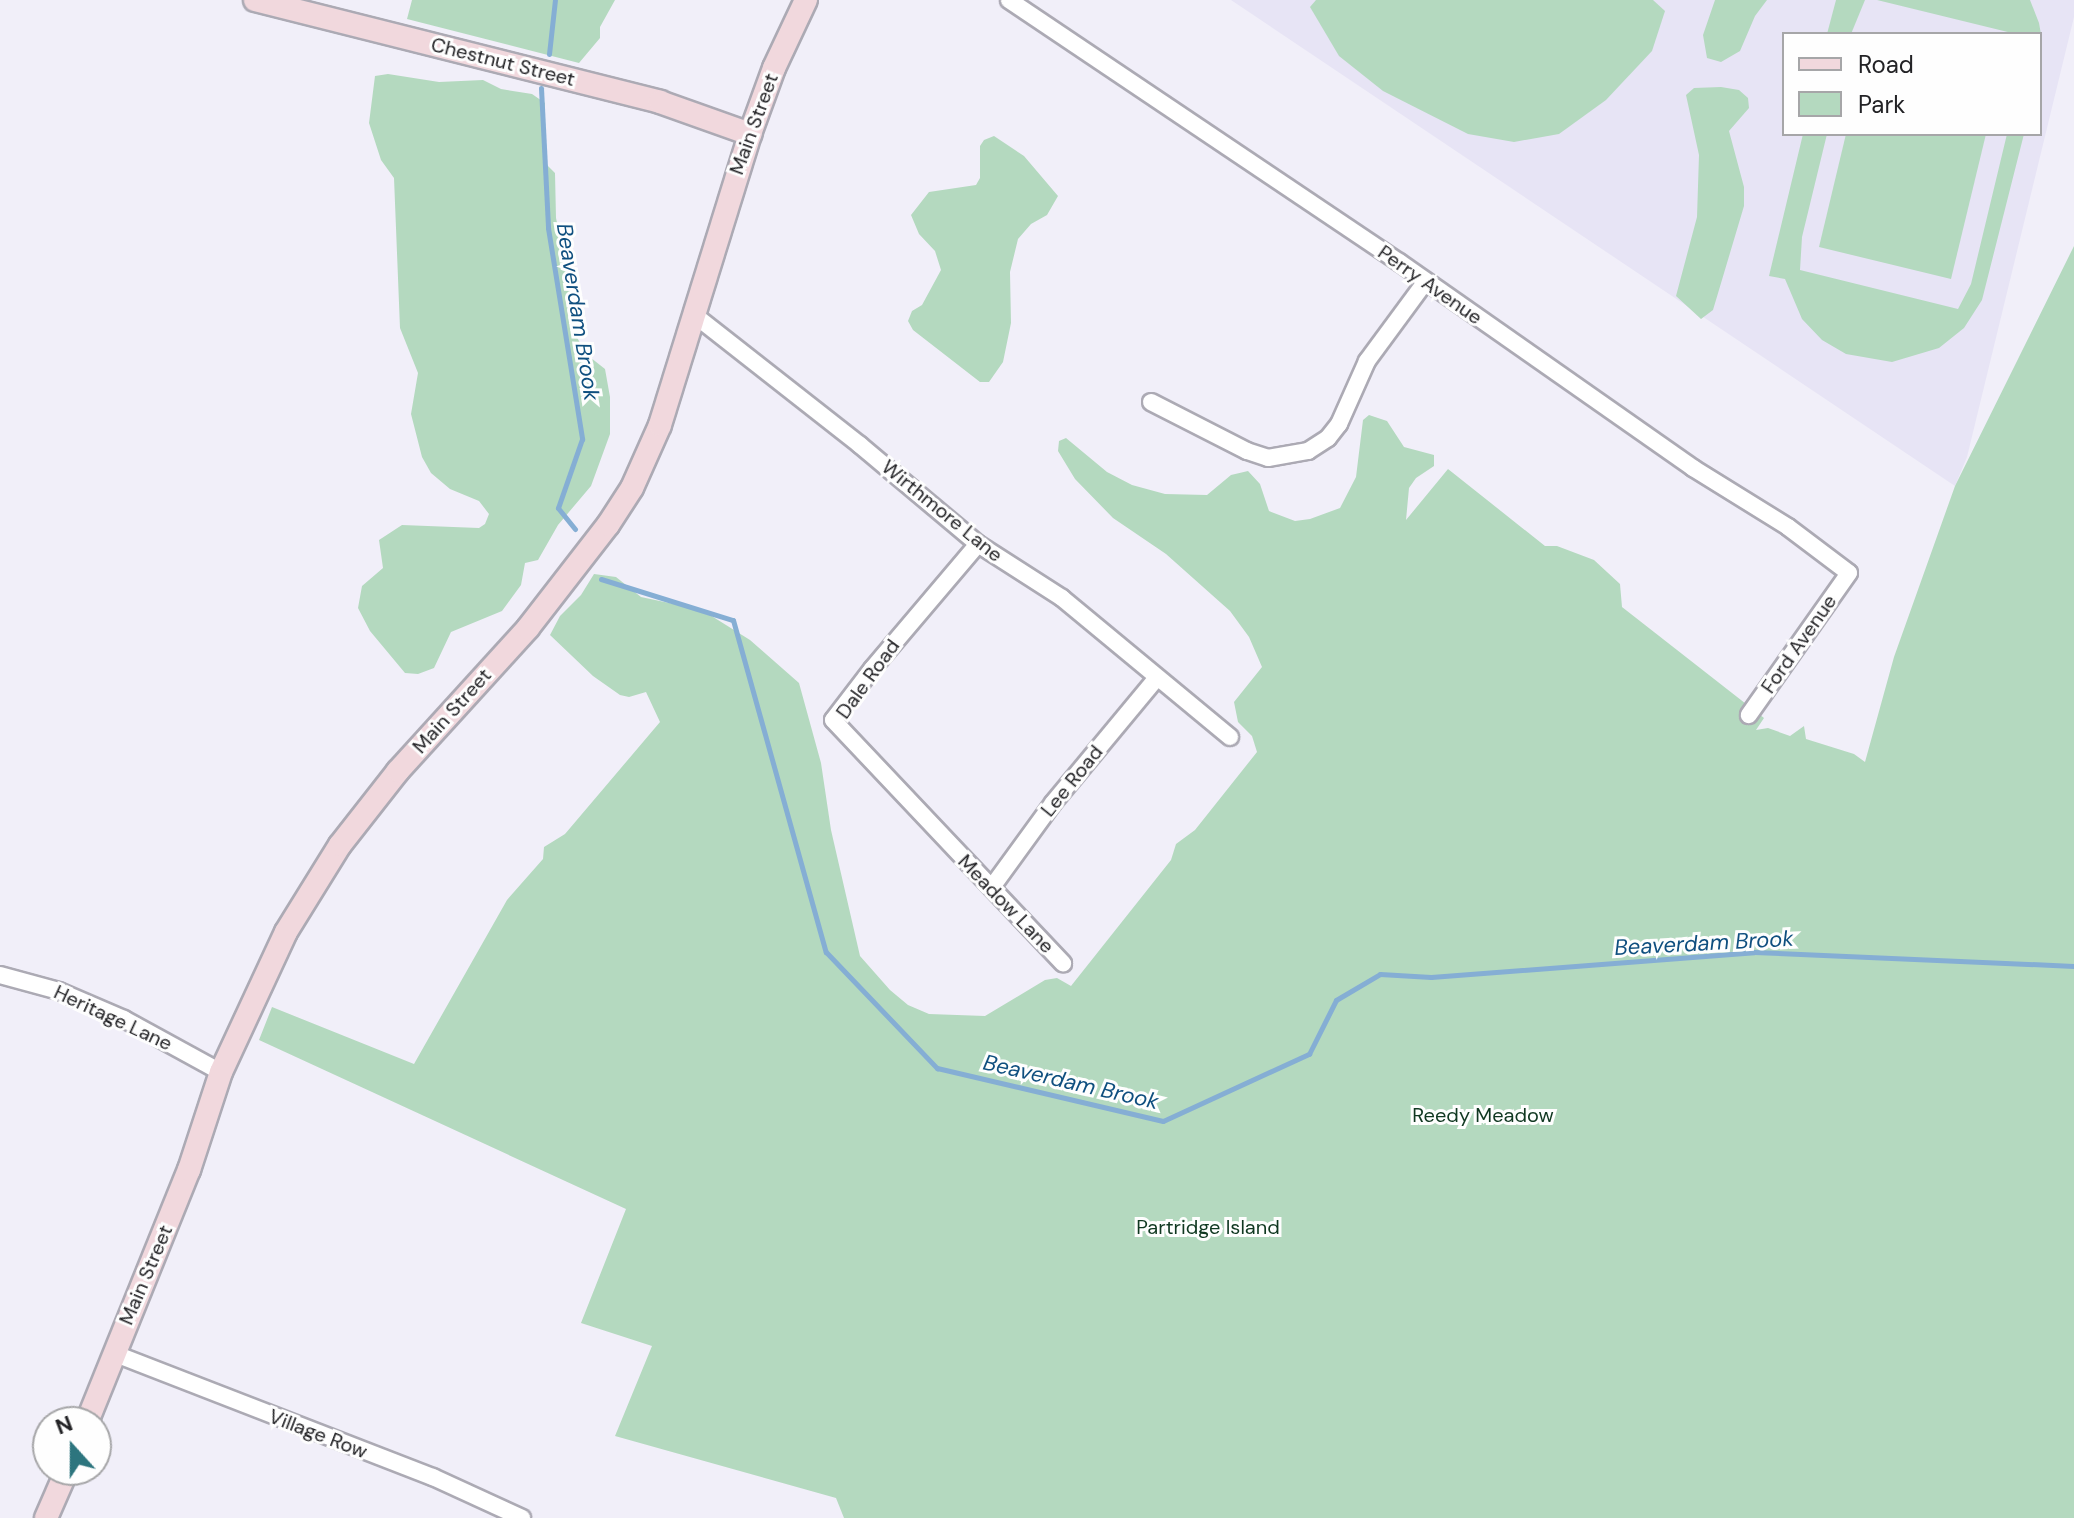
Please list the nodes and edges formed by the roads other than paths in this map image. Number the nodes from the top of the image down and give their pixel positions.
1 (255, 0) edge
2 (806, 0) edge
3 (1009, 0) edge
4 (750, 134) junction
5 (1426, 281) junction
6 (693, 314) junction
7 (1151, 402) dead end
8 (978, 544) junction
9 (1849, 573) joint
10 (1156, 679) junction
11 (1749, 715) dead end
12 (1230, 737) dead end
13 (948, 845) joint
14 (992, 887) junction
15 (1063, 963) dead end
16 (0, 975) edge
17 (221, 1072) junction
18 (113, 1353) junction
19 (93, 1406) edge
20 (60, 1486) edge
21 (46, 1518) edge
22 (522, 1518) edge

1 - 4 street, Chestnut Street
2 - 4 street, Main Street
3 - 5 street, Perry Avenue
4 - 6 street, Main Street
5 - 7 street
5 - 9 street, Perry Avenue
6 - 8 street, Wirthmore Lane
6 - 17 street, Main Street
8 - 10 street, Wirthmore Lane
8 - 13 street, Dale Road
9 - 11 street, Ford Avenue
10 - 12 street, Wirthmore Lane
10 - 14 street, Lee Road
13 - 14 street, Meadow Lane
14 - 15 street, Meadow Lane
16 - 17 street, Heritage Lane
17 - 18 street, Main Street
18 - 19 street, Main Street
18 - 22 street, Village Row
20 - 21 street

